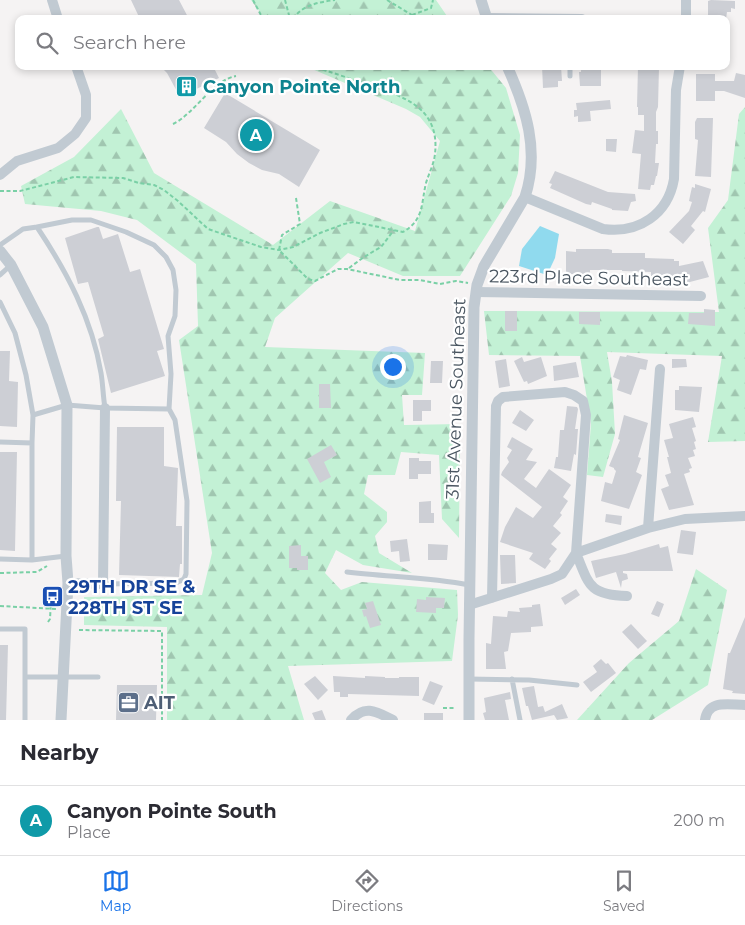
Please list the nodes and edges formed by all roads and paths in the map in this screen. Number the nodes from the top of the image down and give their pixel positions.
1 (52, 0) edge
2 (253, 0) edge
3 (285, 0) edge
4 (335, 0) edge
5 (387, 0) edge
6 (433, 0) edge
7 (481, 0) edge
8 (686, 0) edge
9 (57, 15) edge
10 (261, 15) edge
11 (291, 15) edge
12 (295, 15) edge
13 (412, 15) joint
14 (486, 15) edge
15 (686, 15) edge
16 (77, 70) edge
17 (324, 70) edge
18 (509, 70) edge
19 (570, 70) edge
20 (679, 70) edge
21 (236, 76) dead end
22 (570, 76) dead end
23 (173, 124) dead end
24 (0, 175) edge
25 (0, 191) edge
26 (526, 197) junction
27 (296, 198) dead end
28 (37, 226) junction
29 (394, 230) junction
30 (0, 245) edge
31 (278, 250) junction
32 (0, 251) edge
33 (11, 265) junction
34 (347, 269) junction
35 (0, 275) edge
36 (477, 288) junction
37 (701, 296) dead end
38 (0, 302) edge
39 (660, 369) dead end
40 (67, 405) junction
41 (105, 408) junction
42 (169, 409) junction
43 (33, 415) junction
44 (0, 442) edge
45 (32, 443) junction
46 (745, 516) edge
47 (648, 528) junction
48 (576, 553) junction
49 (66, 556) junction
50 (0, 559) edge
51 (32, 560) junction
52 (47, 566) dead end
53 (347, 572) dead end
54 (0, 573) edge
55 (68, 583) junction
56 (103, 584) junction
57 (470, 585) junction
58 (627, 596) dead end
59 (492, 598) junction
60 (51, 601) dead end
61 (469, 605) junction
62 (0, 606) edge
63 (51, 609) junction
64 (66, 610) junction
65 (48, 622) dead end
66 (0, 629) edge
67 (79, 630) dead end
68 (25, 677) junction
69 (62, 677) junction
70 (98, 677) dead end
71 (469, 679) junction
72 (512, 679) junction
73 (577, 686) dead end
74 (745, 705) edge
75 (443, 708) dead end
76 (455, 708) dead end
77 (25, 720) edge
78 (61, 720) edge
79 (162, 720) edge
80 (351, 720) edge
81 (394, 720) edge
82 (469, 720) edge
83 (520, 720) edge
84 (705, 720) edge

1 - 9 street
2 - 10 path
3 - 11 path
4 - 12 path
5 - 13 path
6 - 13 path
7 - 14 street
8 - 15 street
16 - 24 street
17 - 29 path
18 - 26 street, 31st Avenue Southeast
19 - 22 lane
20 - 26 street
21 - 23 path
25 - 31 path
26 - 36 street, 31st Avenue Southeast
27 - 31 path
28 - 30 lane
28 - 41 lane
28 - 42 lane
29 - 31 path
29 - 34 path
31 - 34 path
32 - 33 street
33 - 35 lane
33 - 40 street
34 - 36 path
36 - 37 street, 223rd Place Southeast
36 - 57 street, 31st Avenue Southeast
38 - 43 lane
39 - 47 street
40 - 41 lane
40 - 43 lane
40 - 49 street
41 - 42 lane
41 - 56 street
42 - 56 lane
43 - 45 lane
44 - 45 lane
45 - 51 lane
46 - 47 street
47 - 48 street
48 - 58 street
48 - 59 street
48 - 59 street
49 - 51 lane
49 - 55 street
50 - 51 lane
52 - 54 path
53 - 57 lane
55 - 56 street
55 - 64 street
57 - 61 street, 31st Avenue Southeast
59 - 61 street
60 - 63 path
61 - 71 street, 31st Avenue Southeast
62 - 63 path
63 - 64 path
63 - 65 path
64 - 69 street
66 - 68 lane
67 - 79 path
68 - 69 lane
68 - 77 lane
69 - 70 lane
69 - 78 street
71 - 72 lane
71 - 82 street, 31st Avenue Southeast
72 - 73 lane
72 - 83 lane
74 - 84 street
75 - 76 path
80 - 81 street

